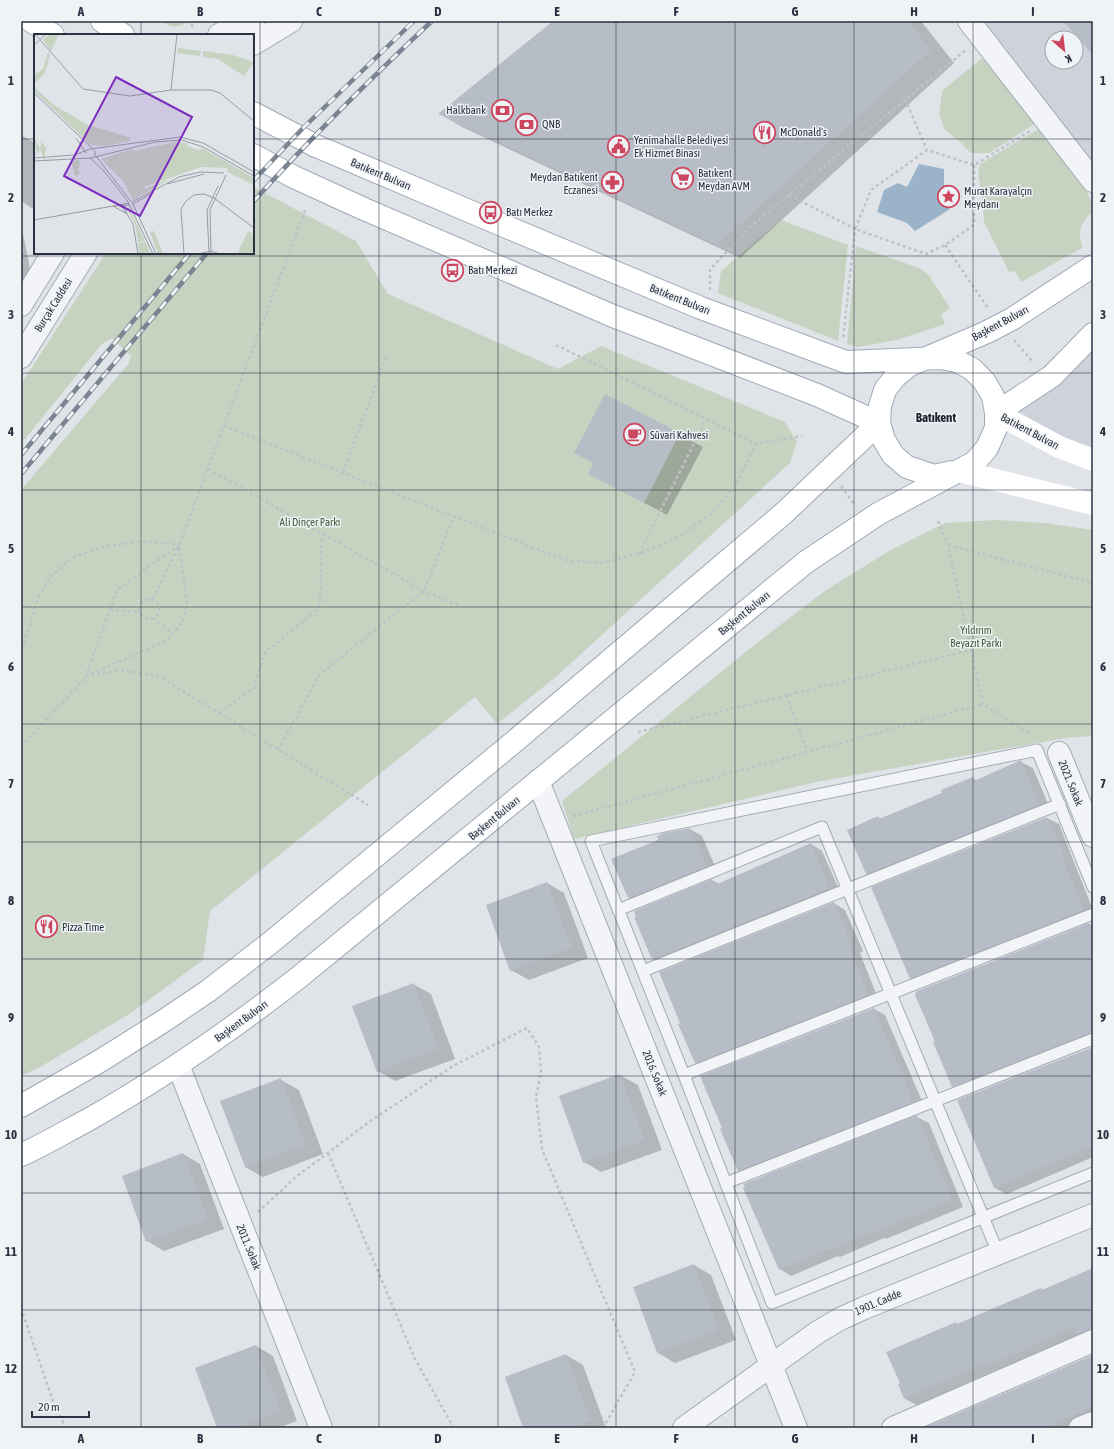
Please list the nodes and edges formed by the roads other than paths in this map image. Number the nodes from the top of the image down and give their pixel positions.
1 (31, 21) edge
2 (102, 21) edge
3 (242, 21) edge
4 (289, 22) edge
5 (975, 29) edge
6 (51, 34) edge
7 (122, 34) edge
8 (222, 34) edge
9 (253, 34) edge
10 (259, 41) edge
11 (254, 114) edge
12 (254, 156) edge
13 (1093, 181) edge
14 (51, 254) edge
15 (85, 254) edge
16 (1093, 266) edge
17 (21, 305) edge
18 (1093, 334) edge
19 (21, 357) edge
20 (923, 360) junction
21 (996, 413) junction
22 (879, 423) junction
23 (1093, 460) edge
24 (959, 471) junction
25 (1093, 504) edge
26 (1059, 753) dead end
27 (538, 781) junction
28 (1060, 804) junction
29 (1093, 836) edge
30 (1093, 887) edge
31 (847, 889) junction
32 (618, 910) junction
33 (1093, 914) edge
34 (643, 971) junction
35 (891, 994) junction
36 (1093, 1039) edge
37 (178, 1065) junction
38 (684, 1075) junction
39 (935, 1101) junction
40 (21, 1106) edge
41 (21, 1154) edge
42 (1093, 1173) edge
43 (726, 1183) junction
44 (1093, 1215) edge
45 (983, 1218) junction
46 (998, 1253) junction
47 (1093, 1341) edge
48 (771, 1365) junction
49 (1093, 1423) edge
50 (321, 1428) edge
51 (684, 1428) edge
52 (796, 1428) edge
53 (893, 1428) edge
54 (1080, 1428) edge

1 - 6 main road
2 - 7 main road
3 - 8 street
3 - 9 street
4 - 10 street
5 - 13 street
11 - 20 main road, Batıkent Bulvarı
12 - 22 main road
14 - 17 street
15 - 19 street, Burçak Caddesi
16 - 20 main road, Başkent Bulvarı
18 - 21 main road
20 - 21 main road, Batıkent Bulvarı
20 - 22 main road
21 - 23 main road, Batıkent Bulvarı
21 - 24 main road
22 - 24 main road
22 - 40 main road
24 - 25 main road
24 - 27 main road, Başkent Bulvarı
26 - 29 street, 2021. Sokak
27 - 37 main road, Başkent Bulvarı
27 - 48 street, 2016. Sokak
28 - 30 lane
28 - 31 lane
28 - 32 lane
31 - 32 lane
31 - 34 lane
31 - 35 lane
32 - 34 lane
33 - 35 lane
34 - 38 lane
35 - 38 lane
35 - 39 lane
36 - 39 lane
37 - 41 main road, Başkent Bulvarı
37 - 50 street, 2011. Sokak
38 - 43 lane
39 - 43 lane
39 - 45 lane
42 - 45 lane
43 - 45 lane
44 - 46 street, 1901. Cadde
45 - 46 lane
46 - 48 street, 1901. Cadde
47 - 53 street
48 - 51 street, 1901. Cadde
48 - 52 street, 2016. Sokak
49 - 54 street

